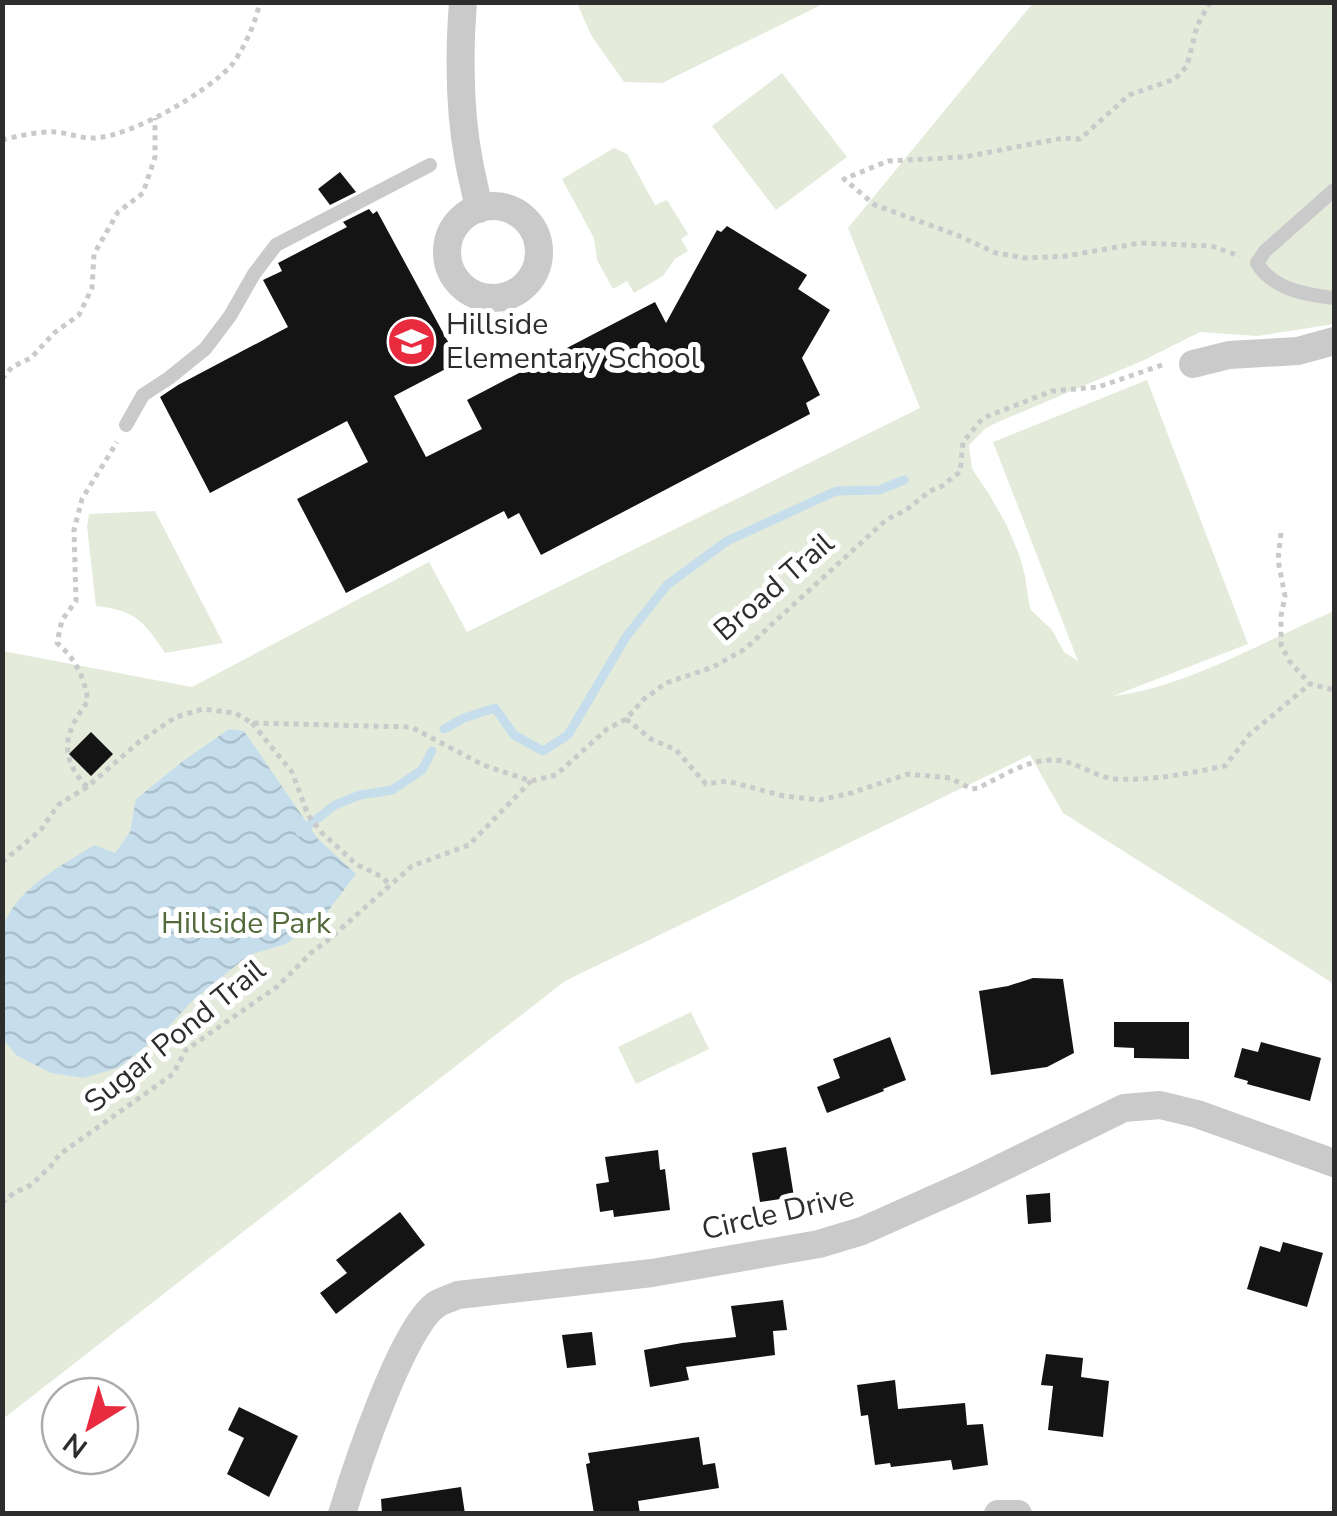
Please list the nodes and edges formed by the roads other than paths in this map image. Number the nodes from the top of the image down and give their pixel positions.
1 (463, 2) edge
2 (430, 165) dead end
3 (1334, 190) edge
4 (479, 209) dead end
5 (1334, 298) edge
6 (1334, 341) edge
7 (1193, 364) road end
8 (126, 425) road end
9 (1334, 1163) edge
10 (342, 1514) edge
11 (998, 1514) edge
12 (1018, 1514) edge

1 - 4 street
2 - 8 lane
3 - 5 lane
6 - 7 street
9 - 10 street, Circle Drive
11 - 12 street

